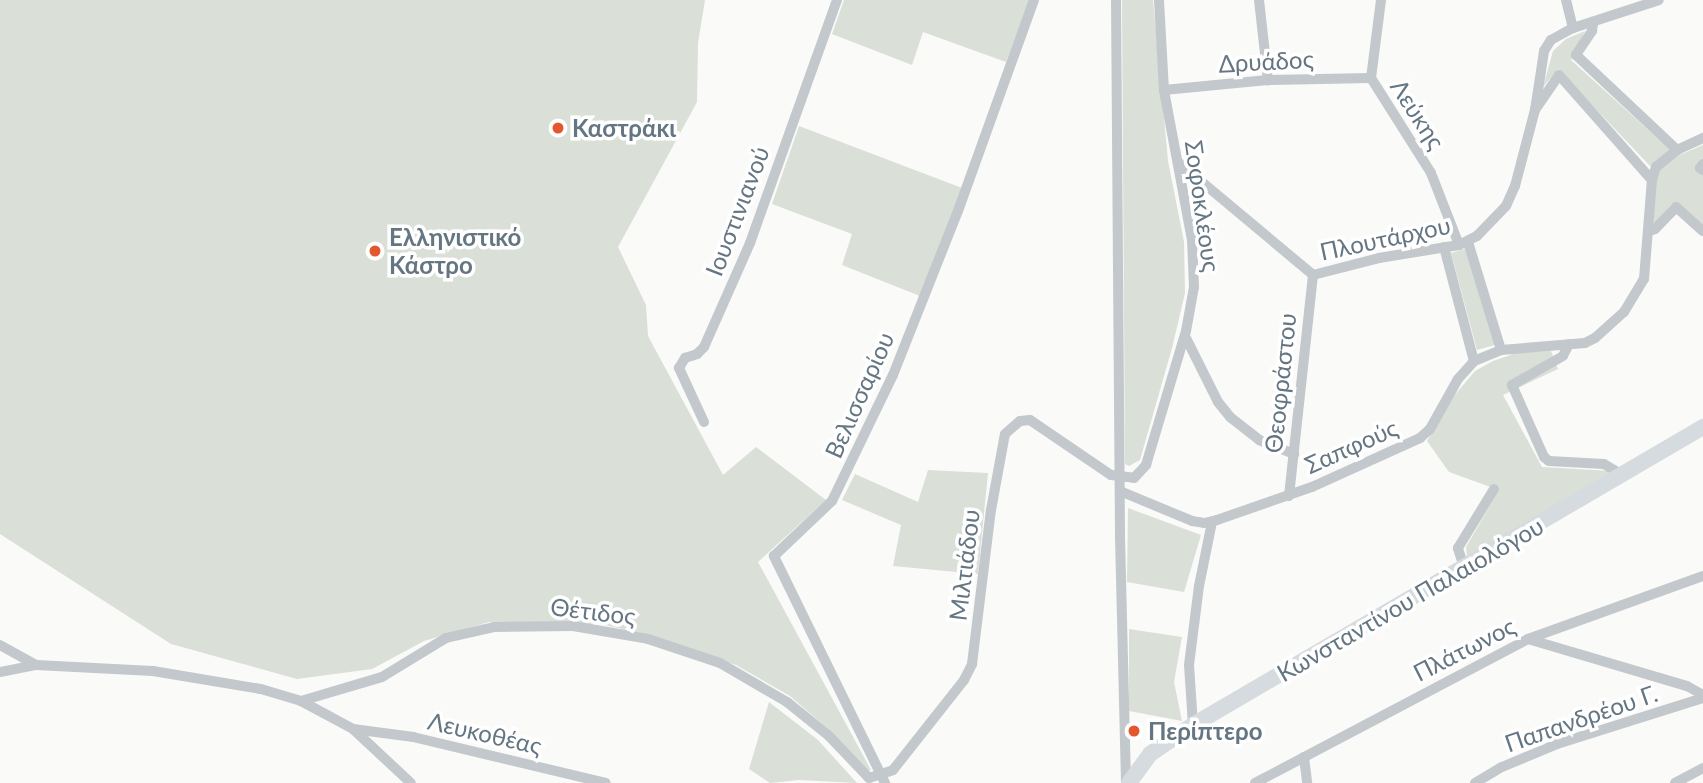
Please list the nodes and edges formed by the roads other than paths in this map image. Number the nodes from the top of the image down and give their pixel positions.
1 (837, 0) edge
2 (1034, 0) edge
3 (1116, 0) edge
4 (1159, 0) edge
5 (1259, 0) edge
6 (1381, 0) edge
7 (1566, 0) edge
8 (1659, 0) edge
9 (1593, 23) junction
10 (1573, 28) junction
11 (1371, 78) junction
12 (1268, 80) junction
13 (1164, 90) junction
14 (1535, 110) junction
15 (1703, 138) edge
16 (1677, 150) junction
17 (1178, 162) junction
18 (1703, 164) edge
19 (1703, 170) edge
20 (1652, 180) junction
21 (1648, 231) junction
22 (1703, 231) edge
23 (1464, 243) junction
24 (1444, 247) junction
25 (1312, 275) junction
26 (1185, 335) junction
27 (1569, 344) junction
28 (1501, 350) junction
29 (1474, 361) junction
30 (704, 422) dead end
31 (1703, 427) edge
32 (1294, 454) junction
33 (1622, 475) junction
34 (1121, 478) junction
35 (1494, 489) dead end
36 (1121, 491) junction
37 (1289, 495) junction
38 (1212, 522) junction
39 (1464, 568) junction
40 (1703, 576) edge
41 (1528, 639) junction
42 (0, 645) edge
43 (36, 665) junction
44 (0, 672) edge
45 (1703, 696) edge
46 (301, 701) junction
47 (1193, 725) junction
48 (354, 729) junction
49 (1304, 757) junction
50 (1703, 768) edge
51 (870, 780) edge
52 (883, 780) edge
53 (411, 783) edge
54 (606, 783) edge
55 (1128, 783) edge
56 (1255, 783) edge
57 (1307, 783) edge
58 (1475, 783) edge
59 (1675, 783) edge

1 - 30 street, Ιουστινιανού
2 - 52 street, Βελισσαρίου
3 - 34 street
4 - 13 street, Σοφοκλέους
5 - 12 street
6 - 11 street, Λεύκης
7 - 10 street
8 - 9 street, Πλουτάρχου
9 - 10 street, Πλουτάρχου
9 - 16 street
10 - 14 street, Πλουτάρχου
11 - 12 street, Δρυάδος
11 - 23 street, Λεύκης
12 - 13 street, Δρυάδος
13 - 17 street, Σοφοκλέους
14 - 20 street
14 - 23 street, Πλουτάρχου
15 - 16 street
16 - 20 street
17 - 25 street, Πλουτάρχου
17 - 26 street, Σοφοκλέους
18 - 19 street
20 - 21 street, Σαπφούς
21 - 22 street
21 - 27 street, Σαπφούς
23 - 24 street, Πλουτάρχου
23 - 28 street, Λεύκης
24 - 25 street, Πλουτάρχου
24 - 29 street
25 - 32 street, Θεοφράστου
26 - 32 street
26 - 34 street, Σοφοκλέους
27 - 28 street, Σαπφούς
27 - 33 street
28 - 29 street, Σαπφούς
29 - 37 street, Σαπφούς
31 - 33 street, Κωνσταντίνου Παλαιολόγου
32 - 37 street, Θεοφράστου
33 - 39 street, Κωνσταντίνου Παλαιολόγου
34 - 36 street
34 - 52 street, Μιλτιάδου
35 - 39 street
36 - 38 street
36 - 55 street
37 - 38 street, Σαπφούς
38 - 47 street
39 - 47 street, Κωνσταντίνου Παλαιολόγου
40 - 41 street, Πλάτωνος
41 - 45 street
41 - 49 street, Πλάτωνος
42 - 43 street
43 - 44 street
43 - 46 street
45 - 58 street, Παπανδρέου Γ.
46 - 48 street
46 - 51 street, Θέτιδος
47 - 55 street, Κωνσταντίνου Παλαιολόγου
48 - 53 street
48 - 54 street, Λευκοθέας
49 - 56 street, Πλάτωνος
49 - 57 street
50 - 59 street
51 - 52 street

